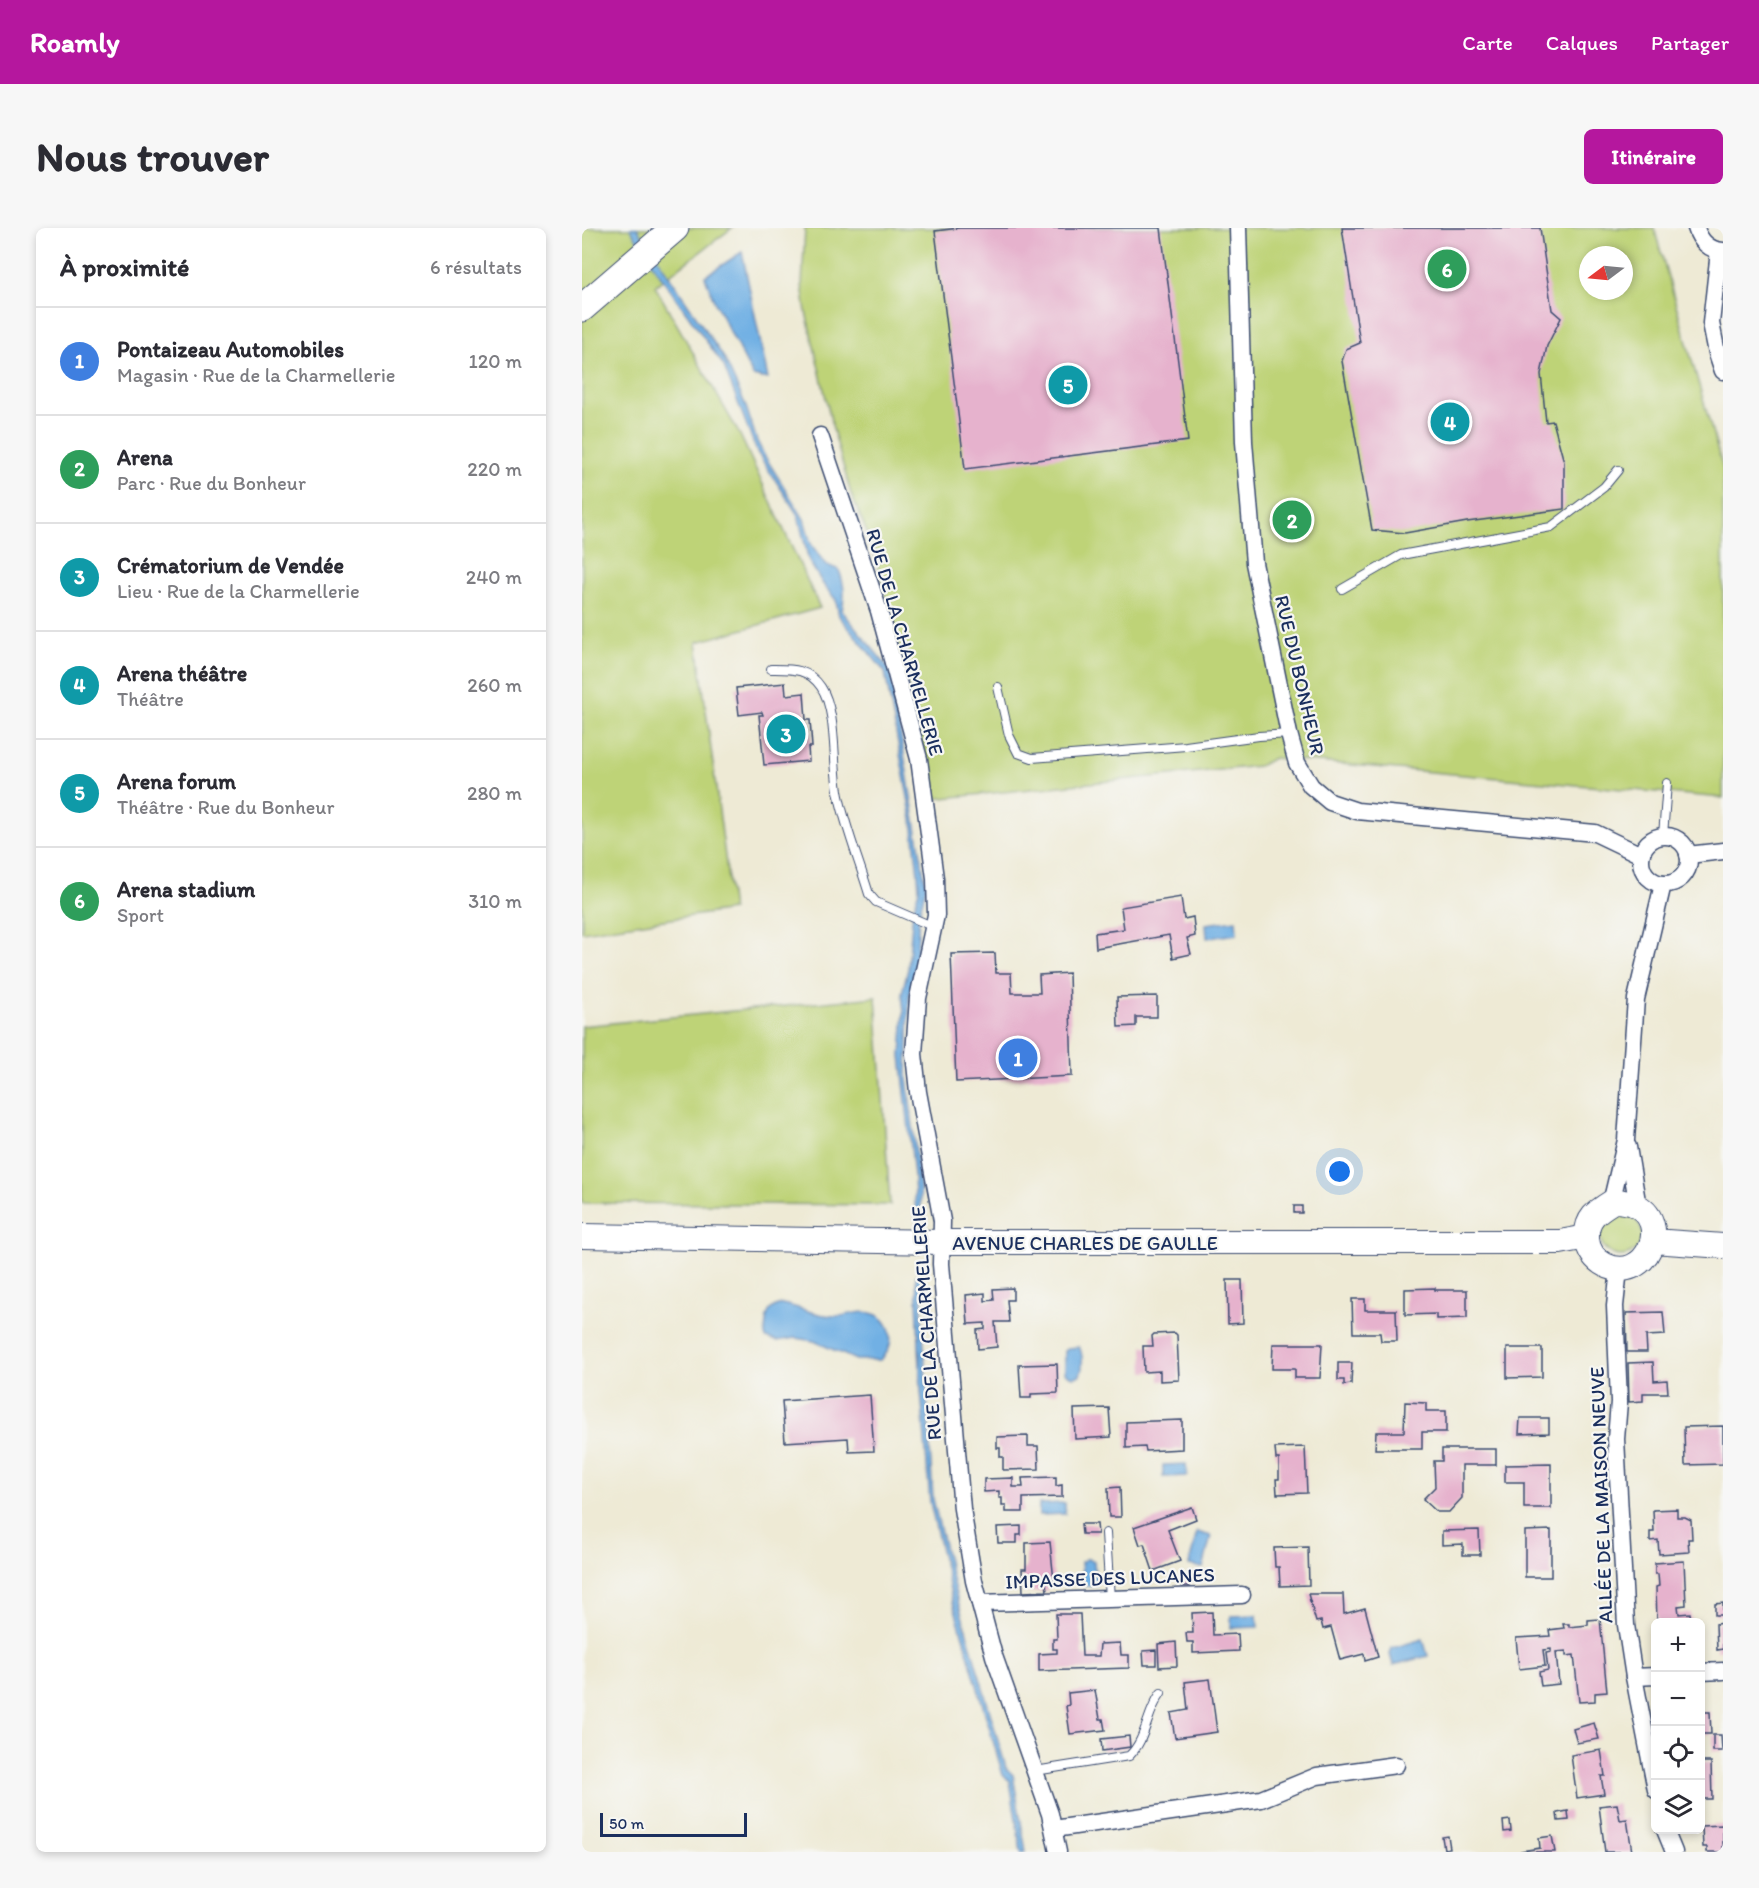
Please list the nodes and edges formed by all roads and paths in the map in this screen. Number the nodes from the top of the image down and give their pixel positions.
1 (1238, 228) edge
2 (1696, 228) edge
3 (669, 233) edge
4 (1721, 251) edge
5 (582, 308) edge
6 (1723, 372) edge
7 (820, 436) dead end
8 (1618, 470) dead end
9 (1342, 589) dead end
10 (771, 669) dead end
11 (998, 687) dead end
12 (1289, 734) junction
13 (1666, 783) dead end
14 (1663, 836) junction
15 (1723, 851) edge
16 (1641, 855) junction
17 (1688, 855) junction
18 (1663, 884) junction
19 (929, 925) junction
20 (1626, 1140) junction
21 (1611, 1203) junction
22 (1638, 1207) junction
23 (582, 1236) edge
24 (1587, 1238) junction
25 (1653, 1241) junction
26 (942, 1242) junction
27 (1723, 1246) edge
28 (1619, 1269) junction
29 (1106, 1533) dead end
30 (1242, 1595) dead end
31 (1110, 1599) junction
32 (980, 1603) junction
33 (1723, 1671) edge
34 (1705, 1672) edge
35 (1651, 1676) edge
36 (1634, 1677) junction
37 (1161, 1693) dead end
38 (1396, 1766) dead end
39 (1035, 1770) junction
40 (1654, 1780) edge
41 (1054, 1829) junction
42 (1667, 1834) edge
43 (1058, 1852) edge
44 (1674, 1852) edge

1 - 12 street, RUE DU BONHEUR
2 - 4 street
3 - 5 main road
4 - 6 street
7 - 19 street, RUE DE LA CHARMELLERIE
8 - 9 lane
10 - 19 lane
11 - 12 lane
12 - 16 street, RUE DU BONHEUR
13 - 14 lane
14 - 16 street
14 - 17 street
15 - 17 street
16 - 18 street
17 - 18 street
18 - 20 street
19 - 26 street, RUE DE LA CHARMELLERIE
20 - 21 street
20 - 22 street
21 - 22 main road
21 - 24 main road
22 - 25 main road
23 - 26 main road, AVENUE CHARLES DE GAULLE
24 - 26 main road, AVENUE CHARLES DE GAULLE
24 - 28 main road
25 - 27 main road
25 - 28 main road
26 - 32 street, RUE DE LA CHARMELLERIE
28 - 36 street, ALLÉE DE LA MAISON NEUVE
29 - 31 lane
30 - 31 street, IMPASSE DES LUCANES
31 - 32 street, IMPASSE DES LUCANES
32 - 39 street, RUE DE LA CHARMELLERIE
33 - 34 street
35 - 36 street
36 - 40 street, ALLÉE DE LA MAISON NEUVE
37 - 39 lane
38 - 41 street
39 - 41 street, RUE DE LA CHARMELLERIE
41 - 43 street, RUE DE LA CHARMELLERIE
42 - 44 street

